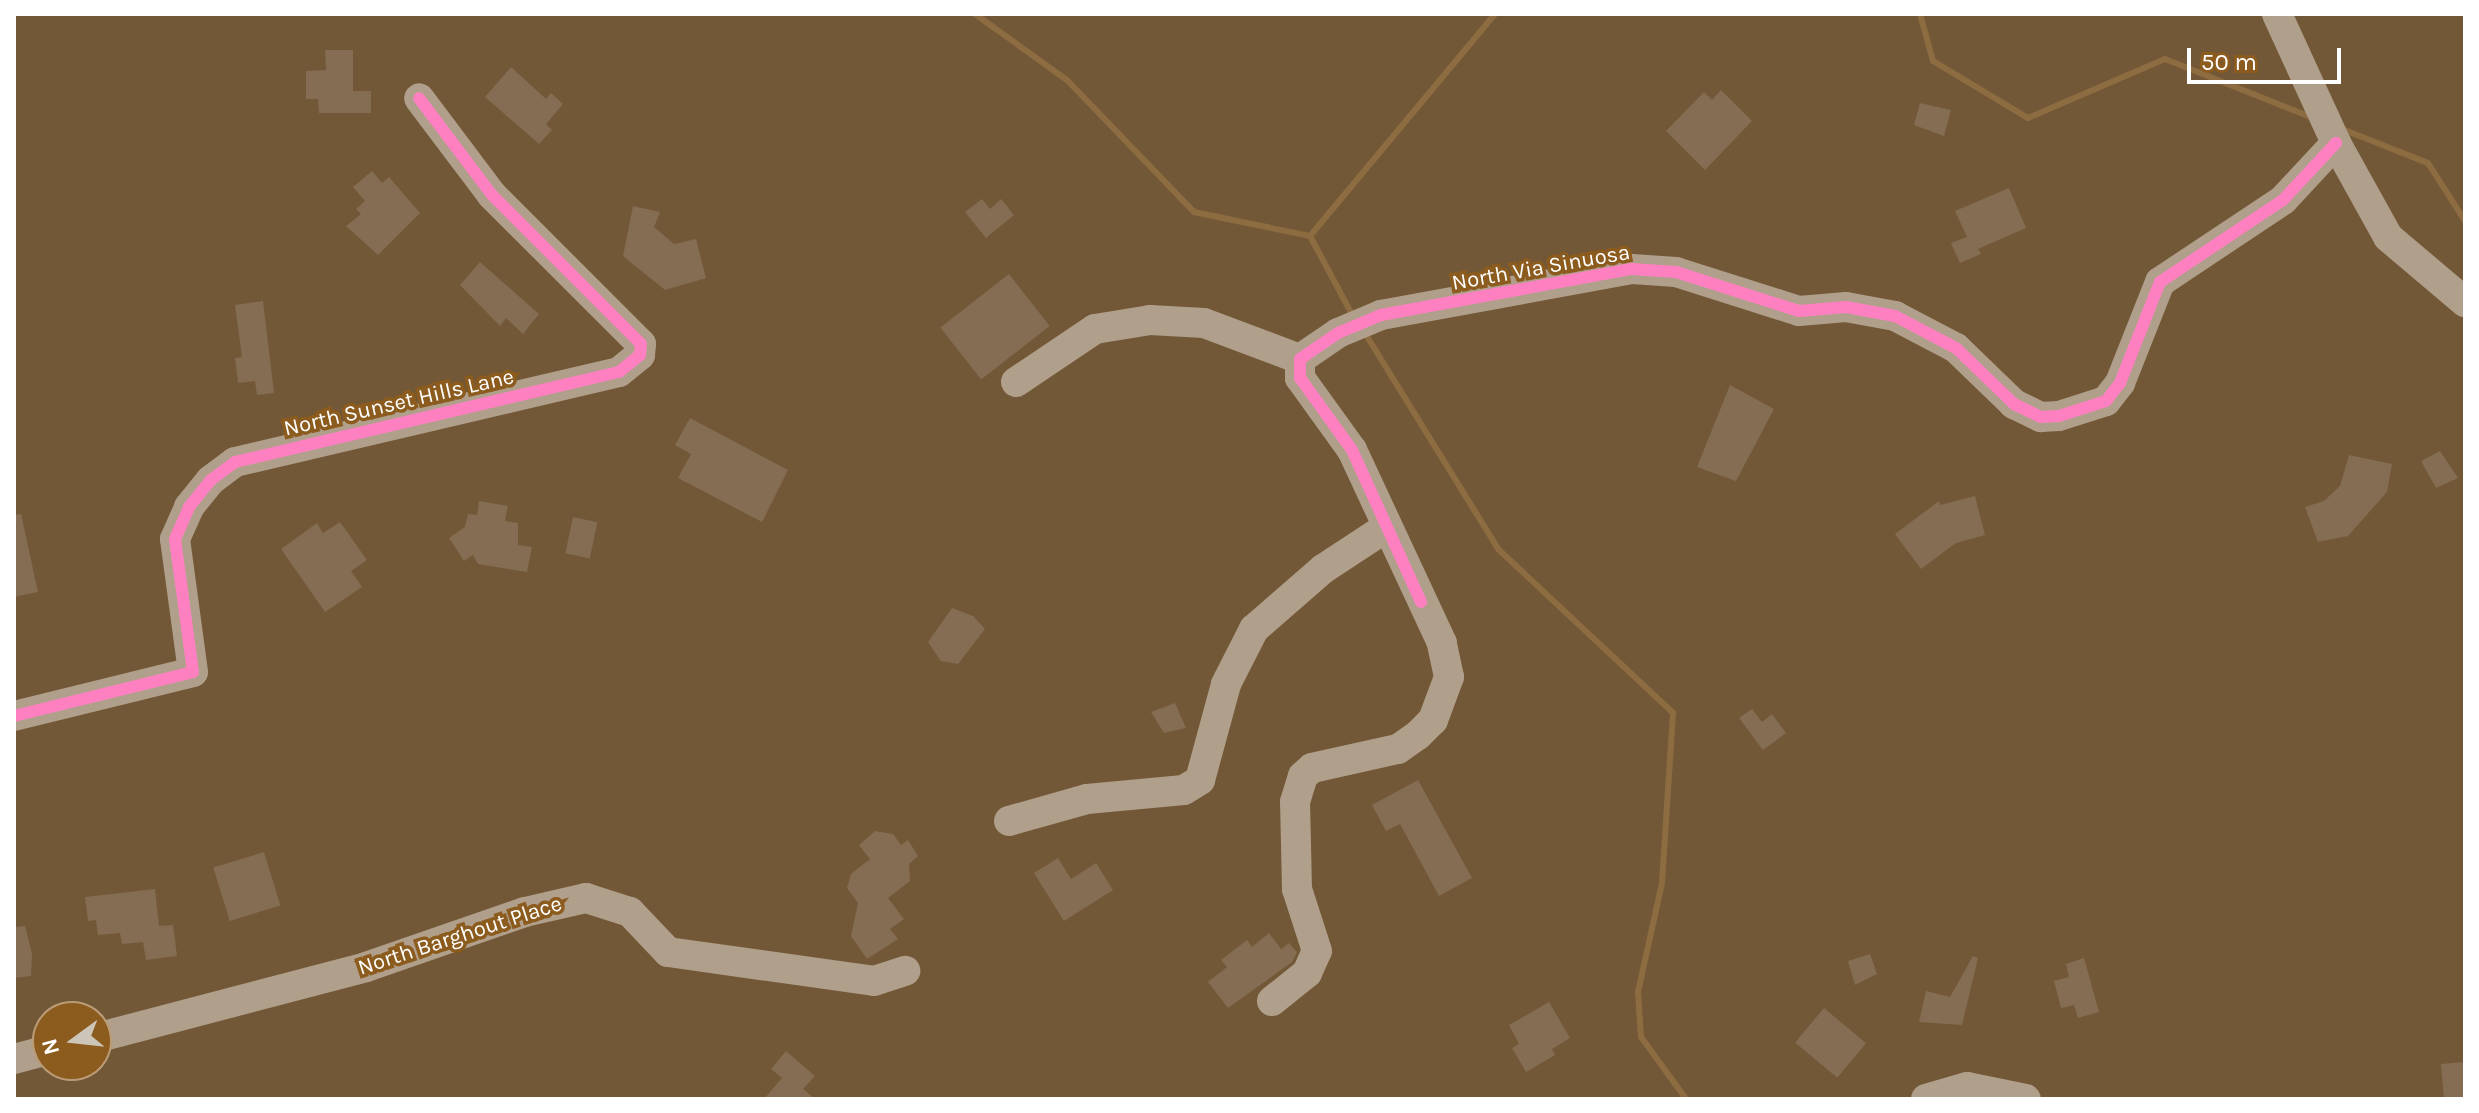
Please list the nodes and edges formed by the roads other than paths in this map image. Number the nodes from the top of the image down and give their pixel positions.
1 (2277, 14) edge
2 (419, 98) dead end
3 (2336, 143) junction
4 (2465, 302) edge
5 (1300, 359) junction
6 (1016, 382) dead end
7 (1387, 527) junction
8 (14, 716) edge
9 (1009, 821) dead end
10 (905, 971) dead end
11 (1272, 1001) dead end
12 (112, 1034) edge
13 (1926, 1099) edge
14 (2026, 1099) edge

1 - 3 street
2 - 8 street, North Sunset Hills Lane
3 - 4 street
3 - 5 street, North Via Sinuosa
5 - 6 street
5 - 7 street
7 - 9 street
7 - 11 street
10 - 12 street, North Barghout Place
13 - 14 street

